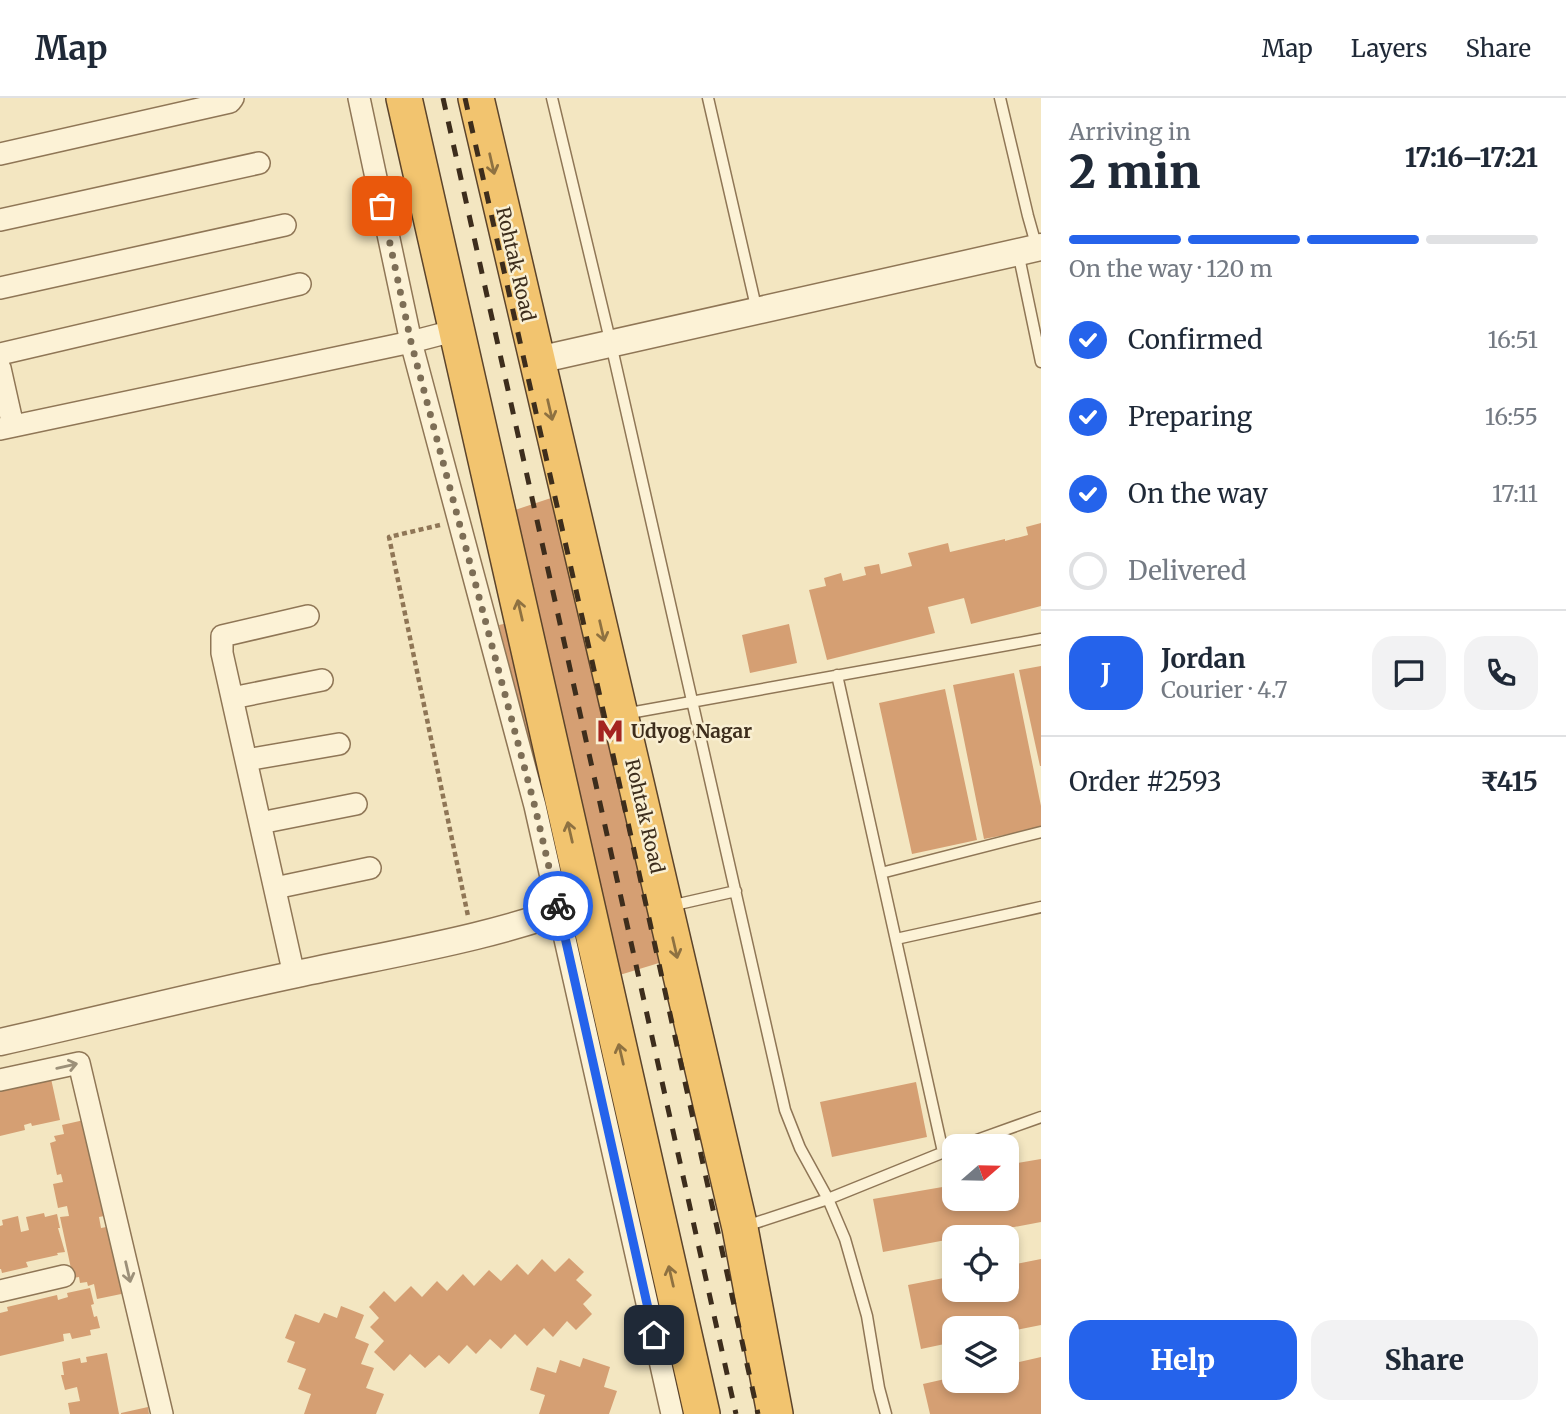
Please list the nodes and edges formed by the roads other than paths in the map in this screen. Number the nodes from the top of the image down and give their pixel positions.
1 (233, 98) edge
2 (359, 98) edge
3 (404, 98) edge
4 (477, 98) edge
5 (552, 98) edge
6 (708, 98) edge
7 (1000, 98) edge
8 (0, 154) edge
9 (259, 163) dead end
10 (0, 220) edge
11 (285, 225) dead end
12 (1032, 249) edge
13 (300, 284) dead end
14 (0, 288) edge
15 (757, 311) junction
16 (457, 330) junction
17 (411, 342) junction
18 (611, 344) junction
19 (0, 354) edge
20 (538, 360) junction
21 (1041, 362) edge
22 (0, 368) edge
23 (6, 428) edge
24 (308, 617) dead end
25 (1041, 639) edge
26 (838, 675) junction
27 (322, 680) dead end
28 (232, 698) junction
29 (691, 702) junction
30 (621, 714) junction
31 (339, 744) dead end
32 (246, 760) junction
33 (356, 804) dead end
34 (260, 823) junction
35 (1041, 832) edge
36 (370, 868) dead end
37 (881, 873) junction
38 (275, 888) junction
39 (736, 891) junction
40 (573, 907) junction
41 (666, 907) junction
42 (1041, 908) edge
43 (896, 939) junction
44 (294, 975) junction
45 (0, 1042) edge
46 (0, 1080) edge
47 (1041, 1117) edge
48 (944, 1134) edge
49 (994, 1134) edge
50 (942, 1152) edge
51 (828, 1199) junction
52 (740, 1228) junction
53 (64, 1276) dead end
54 (0, 1291) edge
55 (162, 1414) edge
56 (671, 1414) edge
57 (702, 1414) edge
58 (775, 1414) edge
59 (886, 1414) edge

1 - 8 street
2 - 17 street
3 - 16 highway
4 -> 20 highway, Rohtak Road
5 - 18 lane
6 - 15 lane
7 - 12 lane
9 - 10 street
11 - 14 street
12 - 15 street
12 - 21 lane
13 - 19 street
15 - 18 street
16 - 17 street
40 -> 16 highway
17 - 23 street
17 - 40 street
18 - 20 street
18 - 29 lane
20 -> 30 highway, Rohtak Road
22 - 23 street
24 - 28 street
25 - 26 lane
26 - 29 lane
26 - 37 lane
27 - 28 street
28 - 32 street
29 - 30 lane
29 - 39 lane
30 - 41 highway, Rohtak Road
31 - 32 street
32 - 34 street
33 - 34 street
34 - 38 street
35 - 37 lane
36 - 38 street
37 - 43 lane
38 - 44 street
39 - 41 lane
39 - 51 lane
40 - 44 street
40 - 56 street
57 -> 40 highway
41 -> 52 highway, Rohtak Road
42 - 43 lane
43 - 48 lane
44 - 45 street
46 -> 55 street
47 - 49 lane
50 - 51 lane
51 - 52 lane
51 - 59 lane
52 - 58 highway, Rohtak Road
53 - 54 street

